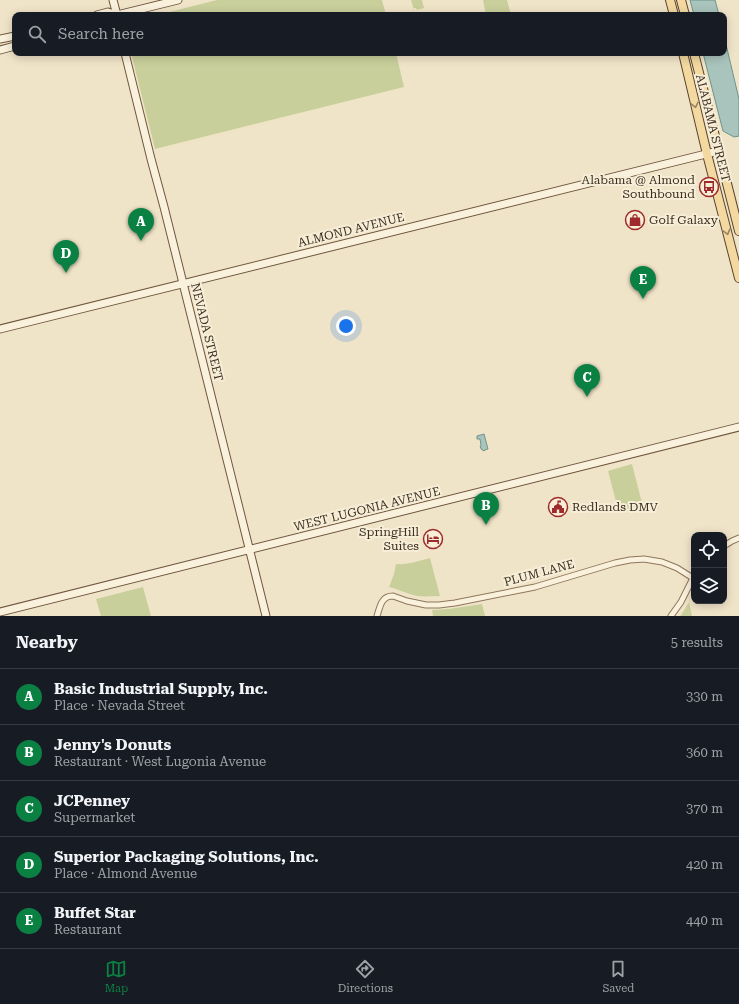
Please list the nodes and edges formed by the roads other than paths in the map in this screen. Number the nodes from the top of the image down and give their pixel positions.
1 (113, 0) edge
2 (178, 0) edge
3 (670, 0) edge
4 (681, 0) edge
5 (116, 12) edge
6 (129, 12) edge
7 (673, 12) edge
8 (684, 12) edge
9 (12, 37) edge
10 (0, 39) edge
11 (12, 47) edge
12 (0, 50) edge
13 (126, 56) edge
14 (684, 56) edge
15 (695, 56) edge
16 (718, 151) junction
17 (707, 154) junction
18 (739, 231) edge
19 (739, 278) edge
20 (183, 284) junction
21 (0, 329) edge
22 (739, 427) edge
23 (739, 538) edge
24 (727, 544) edge
25 (250, 549) junction
26 (691, 576) edge
27 (691, 581) edge
28 (0, 612) edge
29 (266, 616) edge
30 (377, 616) edge
31 (671, 616) edge

1 - 5 street
2 - 6 street
3 - 7 main road
4 - 8 main road
9 - 10 street
11 - 12 street
13 - 20 street, NEVADA STREET
14 -> 17 main road, ALABAMA STREET
15 - 16 main road, ALABAMA STREET
16 - 17 street, ALMOND AVENUE
16 - 18 main road, ALABAMA STREET
17 -> 19 main road, ALABAMA STREET
17 - 20 street, ALMOND AVENUE
20 - 21 street, ALMOND AVENUE
20 - 25 street, NEVADA STREET
22 - 25 street, WEST LUGONIA AVENUE
23 - 24 street
25 - 28 street, WEST LUGONIA AVENUE
25 - 29 street, NEVADA STREET
26 - 30 street, PLUM LANE
27 - 31 street

